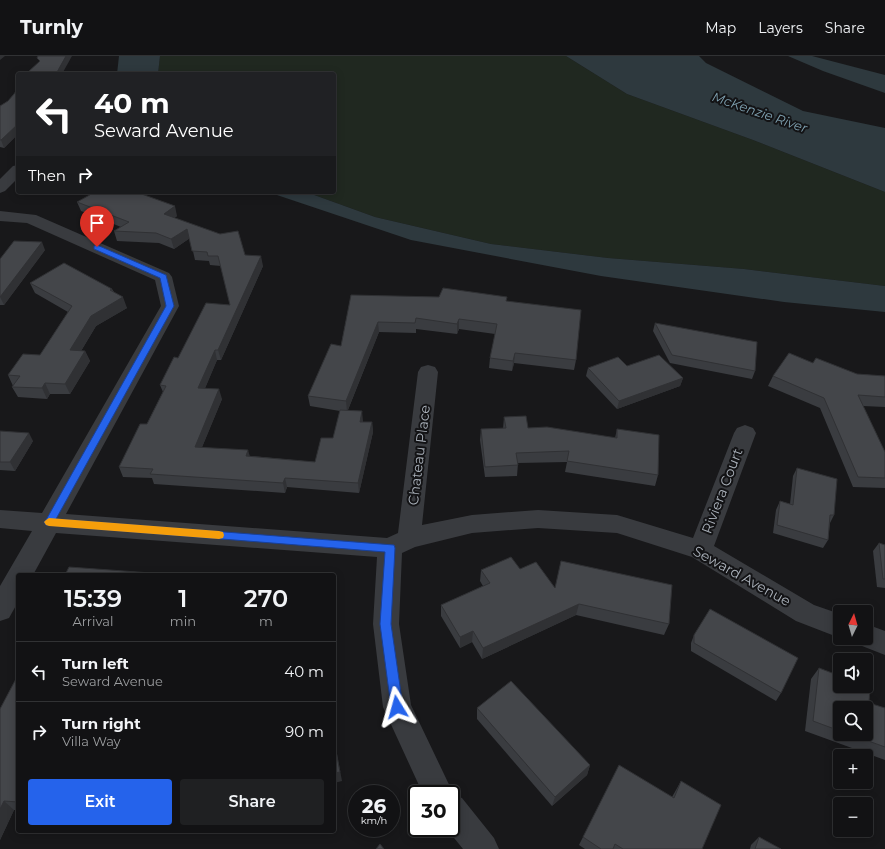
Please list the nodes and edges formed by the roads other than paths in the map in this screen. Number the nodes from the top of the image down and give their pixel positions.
1 (16, 171) edge
2 (0, 188) edge
3 (0, 216) edge
4 (428, 372) dead end
5 (745, 433) dead end
6 (0, 519) edge
7 (49, 522) junction
8 (400, 543) junction
9 (700, 550) junction
10 (21, 573) edge
11 (16, 582) edge
12 (0, 610) edge
13 (833, 623) edge
14 (873, 639) edge
15 (885, 643) edge
16 (435, 785) edge
17 (460, 820) edge
18 (483, 849) edge

1 - 2 street
3 - 7 street
4 - 8 street, Chateau Place
5 - 9 street, Riviera Court
6 - 7 street, Seward Avenue
7 - 8 street, Seward Avenue
7 - 10 street
8 - 9 street, Seward Avenue
8 - 16 street, Chateau Place
9 - 13 street, Seward Avenue
11 - 12 street
14 - 15 street
17 - 18 street

